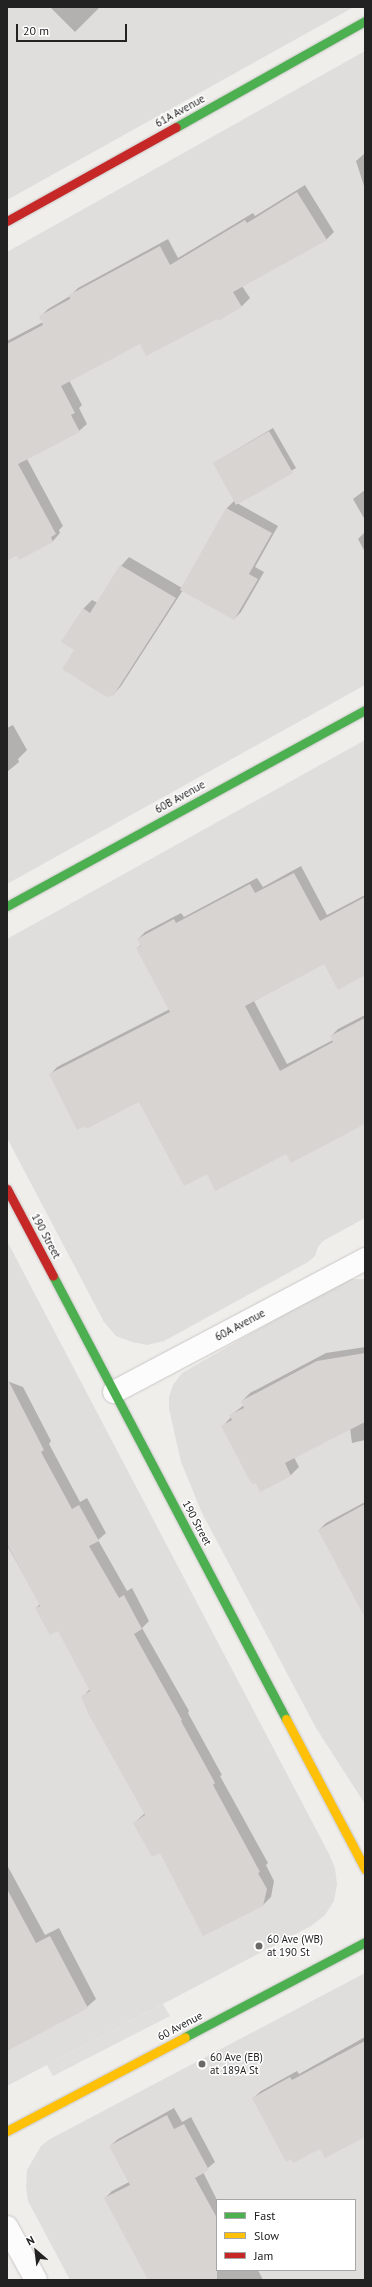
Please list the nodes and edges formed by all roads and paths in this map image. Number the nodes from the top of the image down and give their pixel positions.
1 (365, 21) edge
2 (7, 221) edge
3 (365, 710) edge
4 (7, 906) edge
5 (7, 1188) edge
6 (365, 1259) edge
7 (114, 1392) junction
8 (365, 1869) edge
9 (365, 1942) edge
10 (7, 2130) edge
11 (7, 2227) edge
12 (36, 2280) edge

1 - 2 street, 61A Avenue
3 - 4 street, 60B Avenue
5 - 7 street, 190 Street
6 - 7 street, 60A Avenue
7 - 8 street, 190 Street
9 - 10 street, 60 Avenue
11 - 12 street

